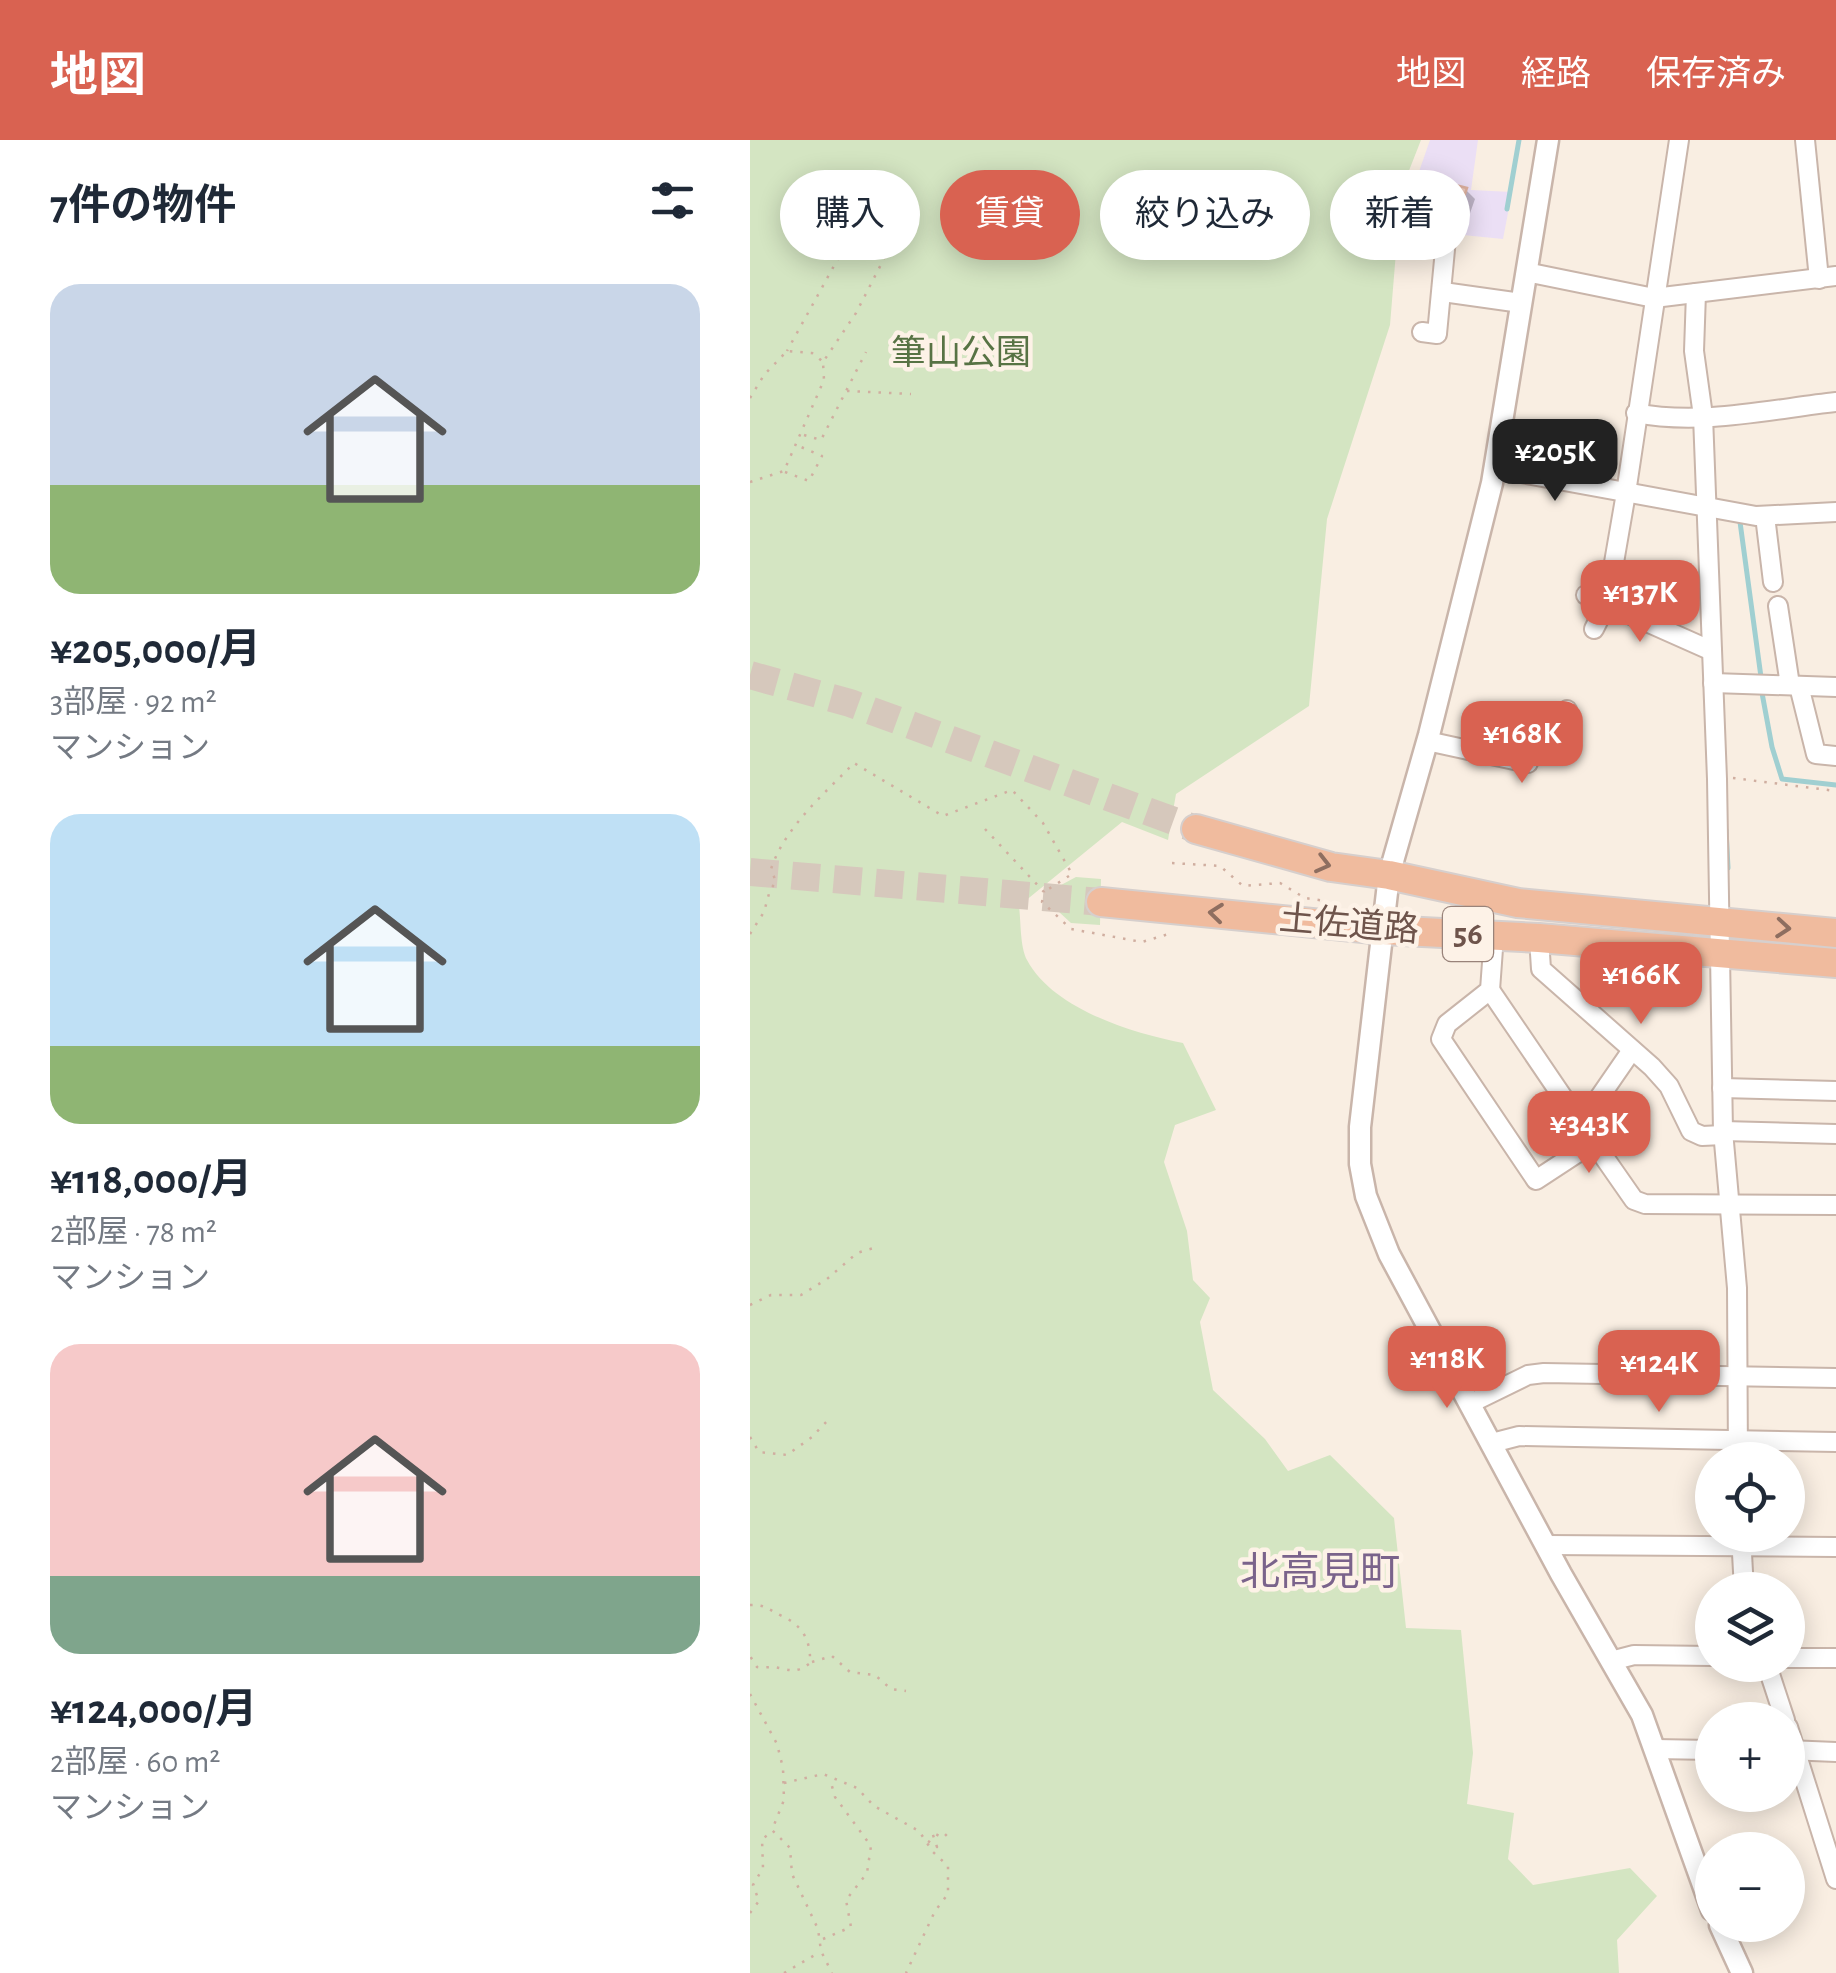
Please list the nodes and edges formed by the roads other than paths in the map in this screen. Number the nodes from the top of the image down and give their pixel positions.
1 (1548, 140) edge
2 (1679, 140) edge
3 (1806, 140) edge
4 (1443, 260) edge
5 (1526, 272) junction
6 (1827, 278) edge
7 (1443, 292) junction
8 (1696, 292) junction
9 (1654, 298) junction
10 (1521, 303) junction
11 (1422, 332) dead end
12 (1836, 402) edge
13 (1636, 414) junction
14 (1703, 416) junction
15 (1494, 468) junction
16 (1626, 492) junction
17 (1707, 509) junction
18 (1836, 512) edge
19 (1764, 516) junction
20 (1772, 582) dead end
21 (1586, 595) dead end
22 (1606, 603) junction
23 (1778, 606) dead end
24 (1594, 629) dead end
25 (1712, 651) junction
26 (1713, 683) junction
27 (1795, 686) junction
28 (1836, 687) edge
29 (1567, 710) dead end
30 (1427, 741) junction
31 (1836, 756) edge
32 (1196, 829) tunnel mouth
33 (1389, 875) junction
34 (1101, 902) tunnel mouth
35 (1719, 922) junction
36 (1382, 930) junction
37 (1836, 933) edge
38 (1494, 935) junction
39 (1539, 938) junction
40 (1718, 953) junction
41 (1836, 962) edge
42 (1490, 990) junction
43 (1632, 1050) junction
44 (1722, 1088) junction
45 (1836, 1091) edge
46 (1581, 1124) junction
47 (1723, 1133) junction
48 (1836, 1134) edge
49 (1594, 1142) junction
50 (1731, 1204) junction
51 (1836, 1205) edge
52 (1735, 1378) junction
53 (1836, 1378) edge
54 (1471, 1403) junction
55 (1737, 1442) edge
56 (1836, 1442) edge
57 (1492, 1443) junction
58 (1805, 1445) edge
59 (1695, 1447) edge
60 (1695, 1541) edge
61 (1546, 1545) junction
62 (1805, 1545) edge
63 (1836, 1548) edge
64 (1695, 1656) edge
65 (1805, 1658) edge
66 (1836, 1658) edge
67 (1611, 1661) junction
68 (1655, 1749) junction
69 (1695, 1750) edge
70 (1805, 1751) edge
71 (1836, 1752) edge
72 (1805, 1783) edge
73 (1831, 1844) edge
74 (1695, 1862) edge
75 (1836, 1879) edge
76 (1728, 1942) edge
77 (1742, 1973) edge

1 - 5 street
2 - 9 street
3 - 6 street
4 - 7 street
5 - 9 street
5 - 10 street
6 - 8 street
7 - 10 street
7 - 11 street
8 - 9 street
8 - 14 street
9 - 13 street
10 - 15 street
12 - 14 street
13 - 14 street
13 - 16 street
14 - 17 street
15 - 16 street
15 - 30 street
16 - 17 street
16 - 22 street
17 - 19 street
17 - 25 street
18 - 19 street
19 - 20 street
21 - 22 street
22 - 24 street
22 - 25 street
23 - 27 street
25 - 26 street
26 - 27 street
26 - 35 street
27 - 28 street
27 - 31 street
29 - 30 street
30 - 33 street
32 -> 33 highway, 土佐道路 / 56
33 - 35 highway, 土佐道路 / 56
33 - 36 street
36 -> 34 highway, 土佐道路 / 56
35 -> 37 highway, 土佐道路 / 56
35 - 40 street
36 - 38 highway, 土佐道路 / 56
36 - 54 street
38 - 39 highway, 土佐道路 / 56
38 - 42 street
39 - 40 highway, 土佐道路 / 56
39 - 43 street
40 - 41 highway, 土佐道路 / 56
40 - 44 street
42 - 46 street
42 - 49 street
43 - 46 street
43 - 47 street
44 - 45 street
44 - 47 street
46 - 49 street
47 - 48 street
47 - 50 street
49 - 50 street
50 - 51 street
50 - 52 street
52 - 53 street
52 - 54 street
52 - 55 street
54 - 57 street
56 - 58 street
57 - 59 street
57 - 61 street
60 - 61 street
61 - 67 street
62 - 63 street
64 - 67 street
65 - 66 street
67 - 68 street
68 - 69 street
68 - 74 street
70 - 71 street
72 - 73 street
73 - 75 street
76 - 77 street

